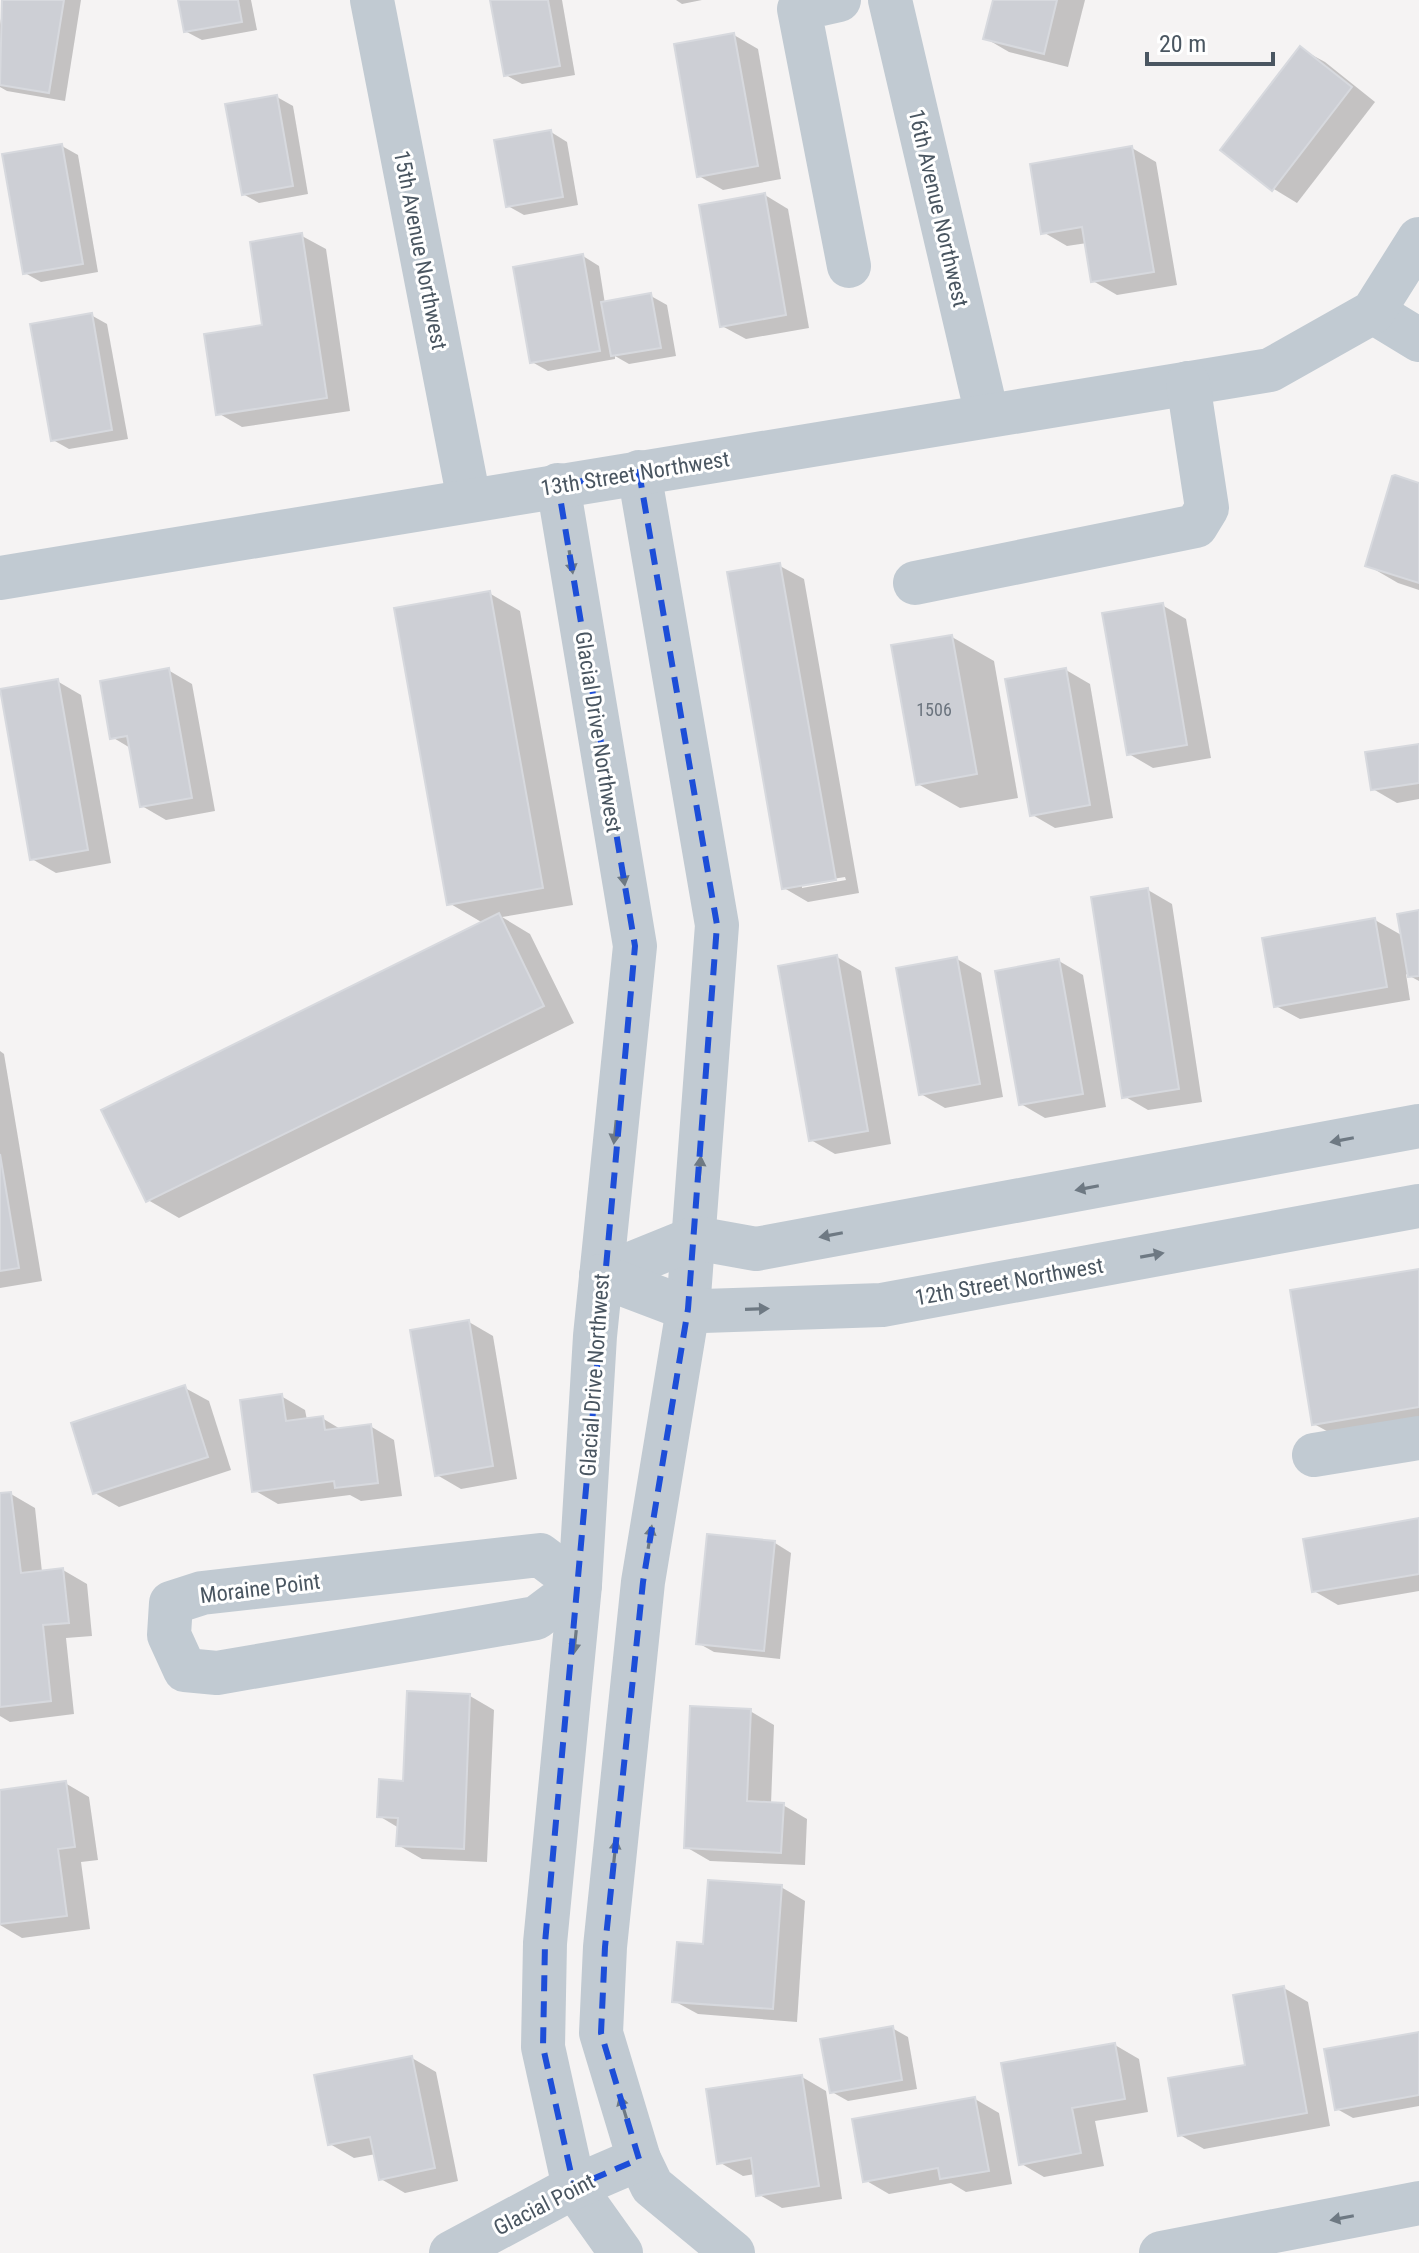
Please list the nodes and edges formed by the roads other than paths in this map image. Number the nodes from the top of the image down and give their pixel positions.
1 (372, 0) edge
2 (890, 0) edge
3 (813, 3) edge
4 (1419, 239) edge
5 (849, 266) dead end
6 (1373, 312) junction
7 (1419, 340) edge
8 (1188, 383) junction
9 (987, 415) junction
10 (639, 472) junction
11 (558, 485) junction
12 (469, 500) junction
13 (0, 578) edge
14 (915, 583) dead end
15 (1419, 1126) edge
16 (1419, 1206) edge
17 (695, 1238) junction
18 (601, 1276) junction
19 (688, 1309) junction
20 (1419, 1438) edge
21 (1314, 1455) dead end
22 (643, 1582) junction
23 (580, 1585) junction
24 (639, 2159) junction
25 (574, 2187) junction
26 (1419, 2203) edge
27 (678, 2209) junction
28 (616, 2251) edge
29 (451, 2253) edge
30 (733, 2253) edge
31 (1161, 2253) edge

1 - 12 street, 15th Avenue Northwest
2 - 9 street, 16th Avenue Northwest
3 - 5 street
4 - 6 street
6 - 7 street
6 - 8 street, 13th Street Northwest
8 - 9 street, 13th Street Northwest
8 - 14 street
9 - 10 street, 13th Street Northwest
10 - 11 street, 13th Street Northwest
17 -> 10 street
11 - 12 street, 13th Street Northwest
11 -> 18 street, Glacial Drive Northwest
12 - 13 street, 13th Street Northwest
15 -> 17 street
19 -> 16 street, 12th Street Northwest
17 - 18 street
17 - 19 street
18 - 19 street, 12th Street Northwest
18 - 23 street, Glacial Drive Northwest
22 -> 19 street
20 - 21 street
22 - 23 street
24 -> 22 street
23 - 23 street, Moraine Point
23 -> 25 street, Glacial Drive Northwest
24 - 25 street, Glacial Point
24 - 27 street
25 - 28 street, Glacial Drive Northwest
25 - 29 street, Glacial Point
26 -> 31 street
27 - 28 street
27 - 30 street

